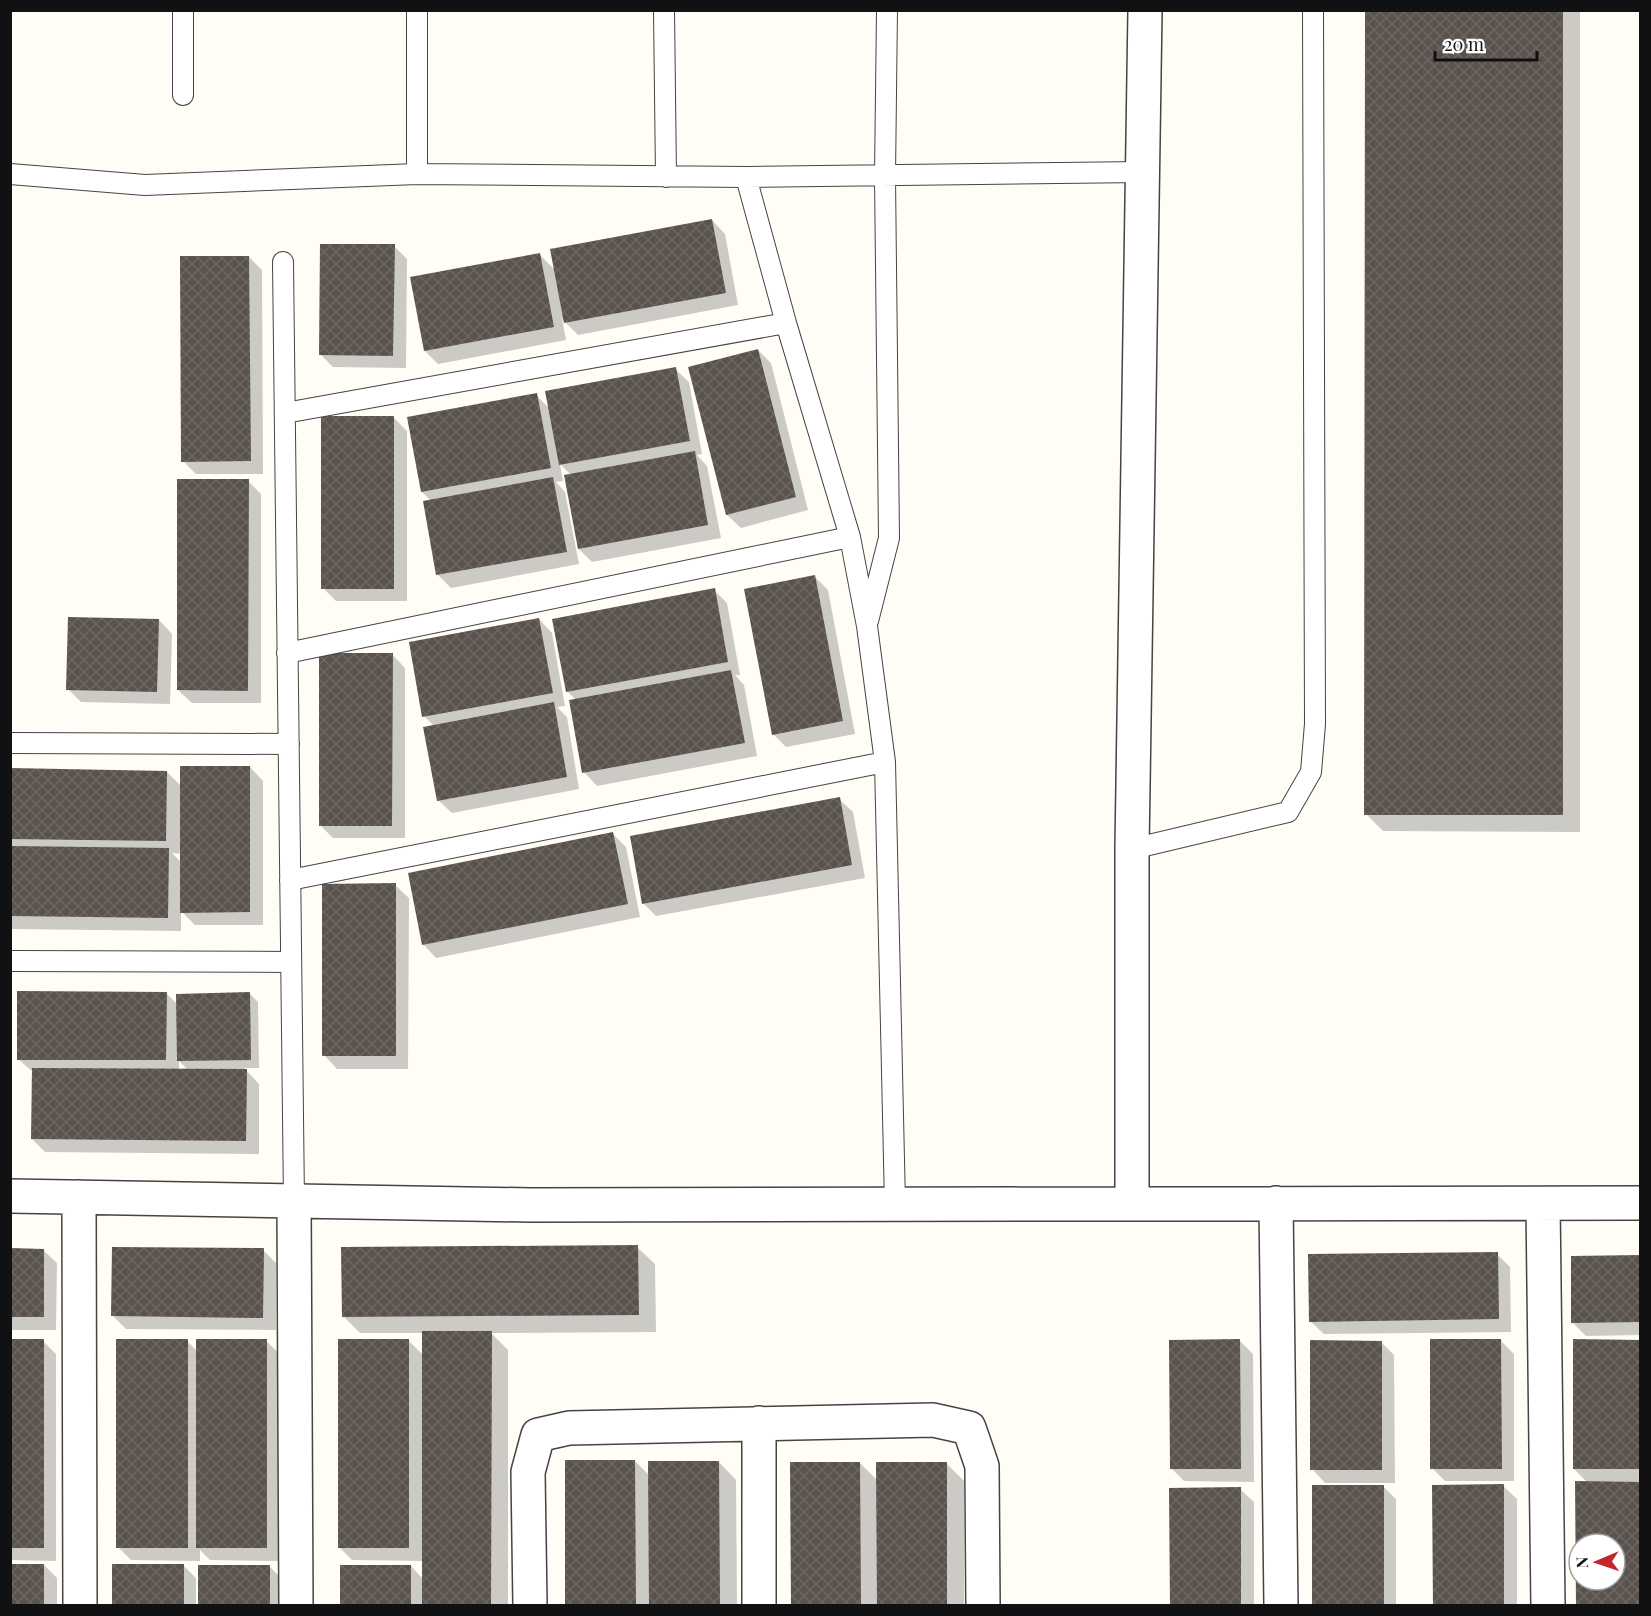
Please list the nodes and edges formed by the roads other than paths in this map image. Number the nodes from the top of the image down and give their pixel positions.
1 (183, 10) edge
2 (417, 10) edge
3 (664, 10) edge
4 (887, 10) edge
5 (1145, 10) edge
6 (1313, 10) edge
7 (183, 95) dead end
8 (1143, 172) junction
9 (10, 174) edge
10 (417, 174) junction
11 (885, 176) junction
12 (666, 177) junction
13 (746, 177) junction
14 (283, 262) dead end
15 (786, 323) junction
16 (285, 413) junction
17 (850, 537) junction
18 (867, 626) junction
19 (287, 653) junction
20 (10, 743) edge
21 (289, 744) junction
22 (885, 762) junction
23 (1132, 849) junction
24 (290, 880) junction
25 (12, 961) edge
26 (291, 962) junction
27 (10, 1196) edge
28 (79, 1197) junction
29 (294, 1201) junction
30 (1276, 1203) junction
31 (1641, 1203) edge
32 (895, 1204) junction
33 (1132, 1204) junction
34 (1543, 1204) junction
35 (759, 1423) junction
36 (80, 1605) edge
37 (296, 1605) edge
38 (530, 1605) edge
39 (759, 1605) edge
40 (983, 1605) edge
41 (1281, 1605) edge
42 (1548, 1605) edge

1 - 7 lane
2 - 10 lane
3 - 12 lane
4 - 11 lane
5 - 8 street
6 - 23 lane
8 - 11 lane
8 - 23 street
9 - 10 lane
10 - 12 lane
11 - 13 lane
11 - 18 lane
12 - 13 lane
13 - 15 lane
14 - 16 lane
15 - 16 lane
15 - 17 lane
16 - 19 lane
17 - 18 lane
17 - 19 lane
18 - 22 lane
19 - 21 lane
20 - 21 lane
21 - 24 lane
22 - 24 lane
22 - 32 lane
23 - 33 street
24 - 26 lane
25 - 26 lane
26 - 29 lane
27 - 28 street
28 - 29 street
28 - 36 street
29 - 32 street
29 - 37 street
30 - 33 street
30 - 34 street
30 - 41 street
31 - 34 street
32 - 33 street
34 - 42 street
35 - 38 street
35 - 39 street
35 - 40 street

